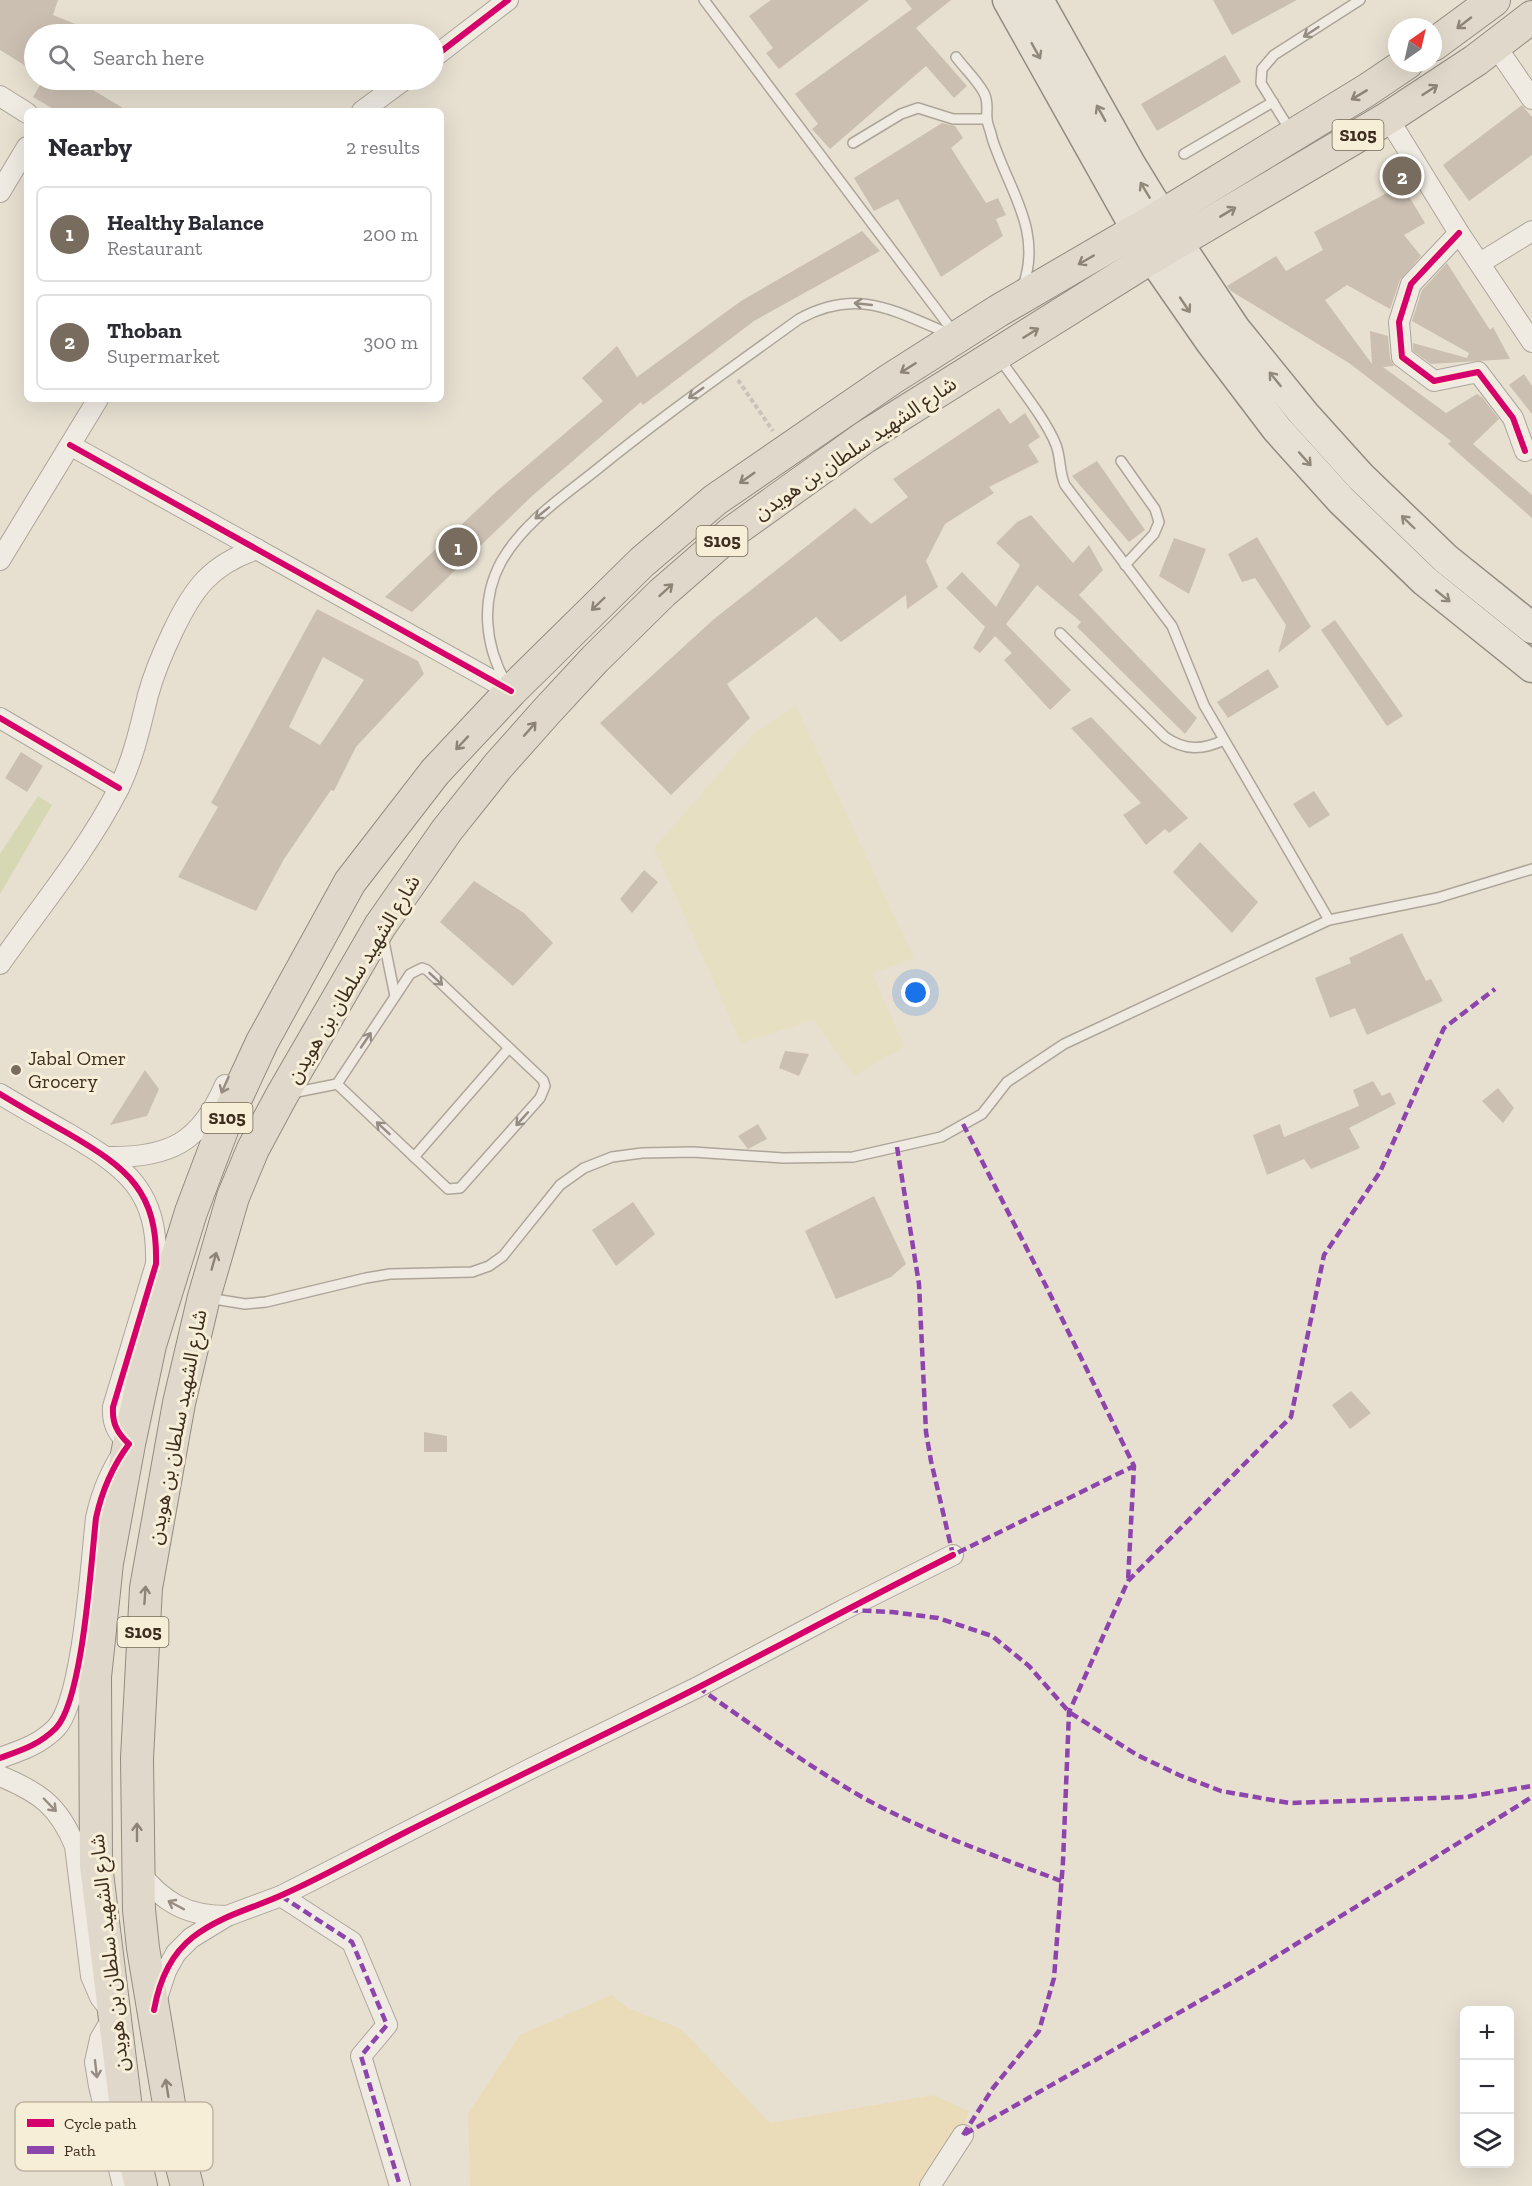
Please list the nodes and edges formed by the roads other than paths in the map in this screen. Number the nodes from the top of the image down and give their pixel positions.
1 (508, 0) edge
2 (704, 0) edge
3 (1008, 0) edge
4 (1038, 0) edge
5 (1360, 0) edge
6 (1494, 0) edge
7 (1532, 17) edge
8 (1442, 38) edge
9 (1496, 45) junction
10 (444, 49) edge
11 (956, 57) dead end
12 (1394, 72) edge
13 (391, 90) edge
14 (0, 96) edge
15 (1532, 99) edge
16 (1273, 102) junction
17 (367, 108) edge
18 (24, 111) edge
19 (987, 118) junction
20 (1388, 118) junction
21 (1293, 135) junction
22 (853, 143) dead end
23 (24, 152) edge
24 (1184, 154) dead end
25 (0, 192) edge
26 (1532, 231) edge
27 (1459, 233) junction
28 (1157, 236) junction
29 (1480, 263) junction
30 (1018, 300) junction
31 (958, 337) junction
32 (1532, 342) edge
33 (997, 354) junction
34 (96, 402) edge
35 (70, 445) junction
36 (1525, 451) dead end
37 (1121, 461) dead end
38 (257, 549) junction
39 (0, 560) edge
40 (1125, 564) junction
41 (1532, 628) edge
42 (1060, 633) dead end
43 (1532, 667) edge
44 (511, 692) junction
45 (0, 718) edge
46 (1224, 740) junction
47 (435, 772) junction
48 (119, 788) junction
49 (1532, 869) edge
50 (1329, 920) junction
51 (381, 926) junction
52 (0, 963) edge
53 (395, 996) junction
54 (262, 1042) junction
55 (509, 1048) junction
56 (337, 1084) junction
57 (0, 1094) edge
58 (282, 1095) junction
59 (107, 1156) junction
60 (414, 1156) junction
61 (204, 1297) junction
62 (129, 1444) junction
63 (953, 1555) dead end
64 (0, 1758) edge
65 (0, 1776) edge
66 (138, 1871) junction
67 (281, 1896) junction
68 (226, 1916) junction
69 (154, 2010) junction
70 (116, 2029) junction
71 (102, 2102) edge
72 (125, 2102) edge
73 (140, 2102) edge
74 (169, 2102) edge
75 (963, 2135) dead end
76 (119, 2171) edge
77 (138, 2171) edge
78 (183, 2171) edge
79 (123, 2186) edge
80 (141, 2186) edge
81 (187, 2186) edge
82 (400, 2186) edge
83 (930, 2186) edge

1 - 10 street
2 - 31 lane
3 -> 28 main road
28 -> 4 main road
5 -> 16 lane
6 -> 8 highway
7 - 9 highway, شارع الشهيد سلطان بن هويدن / S105
9 - 15 street
20 -> 9 highway, شارع الشهيد سلطان بن هويدن / S105
11 - 19 lane
12 -> 21 highway, شارع الشهيد سلطان بن هويدن / S105
13 - 17 street
14 - 18 street
16 - 21 lane
16 - 24 lane
19 - 22 lane
19 - 30 lane
20 - 27 street
28 -> 20 highway, شارع الشهيد سلطان بن هويدن / S105
21 - 28 highway, شارع الشهيد سلطان بن هويدن / S105
23 - 25 street
26 - 29 street
27 - 29 street
27 - 36 street
28 -> 30 highway, شارع الشهيد سلطان بن هويدن / S105
33 -> 28 highway, شارع الشهيد سلطان بن هويدن / S105
41 -> 28 main road
28 -> 43 main road
29 - 32 street
30 - 31 highway, شارع الشهيد سلطان بن هويدن / S105
31 -> 44 highway, شارع الشهيد سلطان بن هويدن / S105
31 -> 44 lane
33 - 40 lane
51 -> 33 highway, شارع الشهيد سلطان بن هويدن / S105
34 - 35 street
35 - 38 street
35 - 39 street
37 - 40 lane
38 - 44 street
38 - 48 street
40 - 46 lane
42 - 46 lane
44 -> 47 highway, شارع الشهيد سلطان بن هويدن / S105
45 - 48 street
46 - 50 lane
47 - 51 highway
47 - 54 highway, شارع الشهيد سلطان بن هويدن / S105
48 - 52 street
49 - 50 lane
50 - 61 lane
51 - 53 lane
51 - 58 highway, شارع الشهيد سلطان بن هويدن / S105
53 -> 55 lane
56 -> 53 lane
54 -> 59 street
54 - 62 highway, شارع الشهيد سلطان بن هويدن / S105
55 - 60 lane
55 -> 60 lane
56 - 58 lane
60 -> 56 lane
57 - 59 street
61 -> 58 highway, شارع الشهيد سلطان بن هويدن / S105
59 - 62 street
66 -> 61 highway, شارع الشهيد سلطان بن هويدن / S105
62 - 64 street
62 - 70 highway, شارع الشهيد سلطان بن هويدن / S105
63 - 67 street
65 -> 70 street
68 -> 66 street
66 - 69 highway, شارع الشهيد سلطان بن هويدن / S105
67 - 68 street
67 - 82 street
68 - 69 street
74 -> 69 highway, شارع الشهيد سلطان بن هويدن / S105
70 -> 71 street
70 - 72 highway, شارع الشهيد سلطان بن هويدن / S105
70 - 73 highway
75 - 83 street
76 -> 79 street
77 - 80 highway, شارع الشهيد سلطان بن هويدن / S105
78 - 81 highway, شارع الشهيد سلطان بن هويدن / S105

